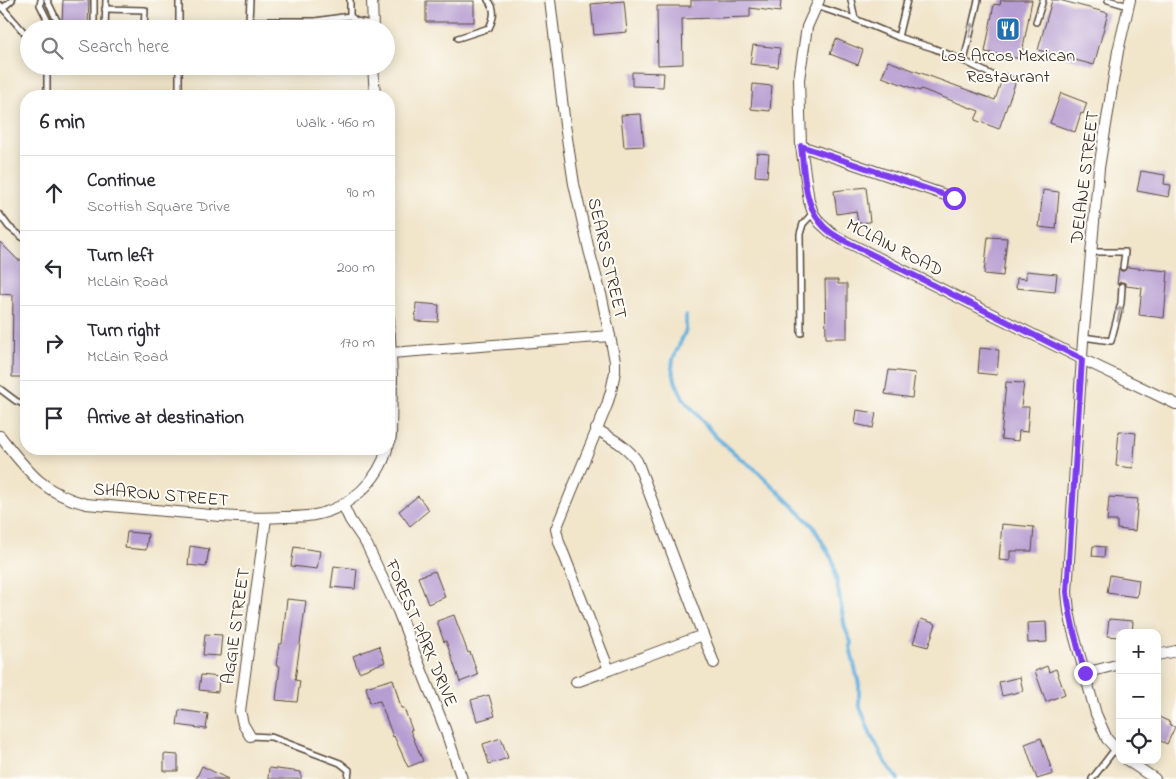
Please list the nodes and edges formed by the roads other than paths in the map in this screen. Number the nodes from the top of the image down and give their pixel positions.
1 (12, 0) edge
2 (41, 0) edge
3 (47, 0) edge
4 (94, 0) edge
5 (106, 0) edge
6 (179, 0) edge
7 (250, 0) edge
8 (350, 0) edge
9 (372, 0) edge
10 (488, 0) edge
11 (550, 0) edge
12 (851, 0) edge
13 (907, 0) edge
14 (978, 0) edge
15 (1043, 0) edge
16 (1108, 0) edge
17 (817, 3) edge
18 (1129, 3) edge
19 (1, 6) edge
20 (106, 10) junction
21 (350, 16) junction
22 (855, 19) junction
23 (48, 20) edge
24 (57, 20) edge
25 (94, 20) edge
26 (105, 20) edge
27 (144, 20) edge
28 (179, 20) edge
29 (249, 20) edge
30 (322, 20) edge
31 (355, 20) edge
32 (372, 20) edge
33 (1036, 22) dead end
34 (20, 28) edge
35 (898, 37) junction
36 (458, 38) dead end
37 (964, 61) junction
38 (47, 75) edge
39 (179, 75) edge
40 (374, 75) edge
41 (994, 76) dead end
42 (47, 90) edge
43 (179, 90) edge
44 (375, 90) edge
45 (801, 146) junction
46 (954, 198) dead end
47 (814, 212) junction
48 (0, 216) edge
49 (20, 235) edge
50 (1091, 252) junction
51 (1123, 267) dead end
52 (1122, 286) dead end
53 (801, 333) dead end
54 (610, 336) junction
55 (1083, 336) junction
56 (395, 353) edge
57 (1082, 359) junction
58 (0, 389) edge
59 (20, 403) edge
60 (1176, 404) edge
61 (596, 429) junction
62 (0, 436) edge
63 (386, 455) edge
64 (343, 505) junction
65 (266, 518) junction
66 (703, 636) junction
67 (1176, 651) edge
68 (1161, 655) edge
69 (714, 663) dead end
70 (1116, 665) edge
71 (608, 670) junction
72 (1085, 673) junction
73 (576, 682) dead end
74 (250, 736) joint
75 (1116, 749) edge
76 (1116, 754) edge
77 (1133, 764) edge
78 (348, 779) edge
79 (462, 779) edge
80 (1092, 779) edge
81 (1155, 779) edge

1 - 19 lane
2 - 23 lane
3 - 24 lane
4 - 25 lane
5 - 20 lane
6 - 28 lane
7 - 29 lane
8 - 21 lane
9 - 32 street
10 - 36 lane
11 - 54 street, SEARS STREET
12 - 22 lane
13 - 35 lane
37 -> 14 lane
15 - 33 lane
16 - 18 lane
17 - 22 lane
17 - 45 street, MCLAIN ROAD
18 - 50 street, DELANE STREET
19 - 34 lane
20 - 26 lane
20 - 27 lane
21 - 30 lane
21 - 31 lane
22 - 35 lane
35 - 37 lane
37 - 41 lane
38 - 42 lane
39 - 43 lane
40 - 44 street
45 - 46 street
45 - 47 street, MCLAIN ROAD
47 - 53 lane
47 - 57 street, MCLAIN ROAD
48 - 49 lane
50 - 51 lane
50 - 55 street, DELANE STREET
55 -> 52 lane
54 - 56 street, SEARS STREET
54 - 61 street
55 - 57 street, DELANE STREET
57 - 60 street, MCLAIN ROAD
57 - 72 street
58 - 59 lane
61 - 66 street
61 - 71 street
62 - 65 street, SHARON STREET
63 - 64 street, SHARON STREET
64 - 65 street, SHARON STREET
64 - 79 street, FOREST PARK DRIVE
65 - 74 street, AGGIE STREET
66 - 69 street
66 - 71 street
67 - 68 street
70 - 72 street
71 - 73 street
72 - 75 street
74 - 78 lane
76 - 80 lane
77 - 81 street

